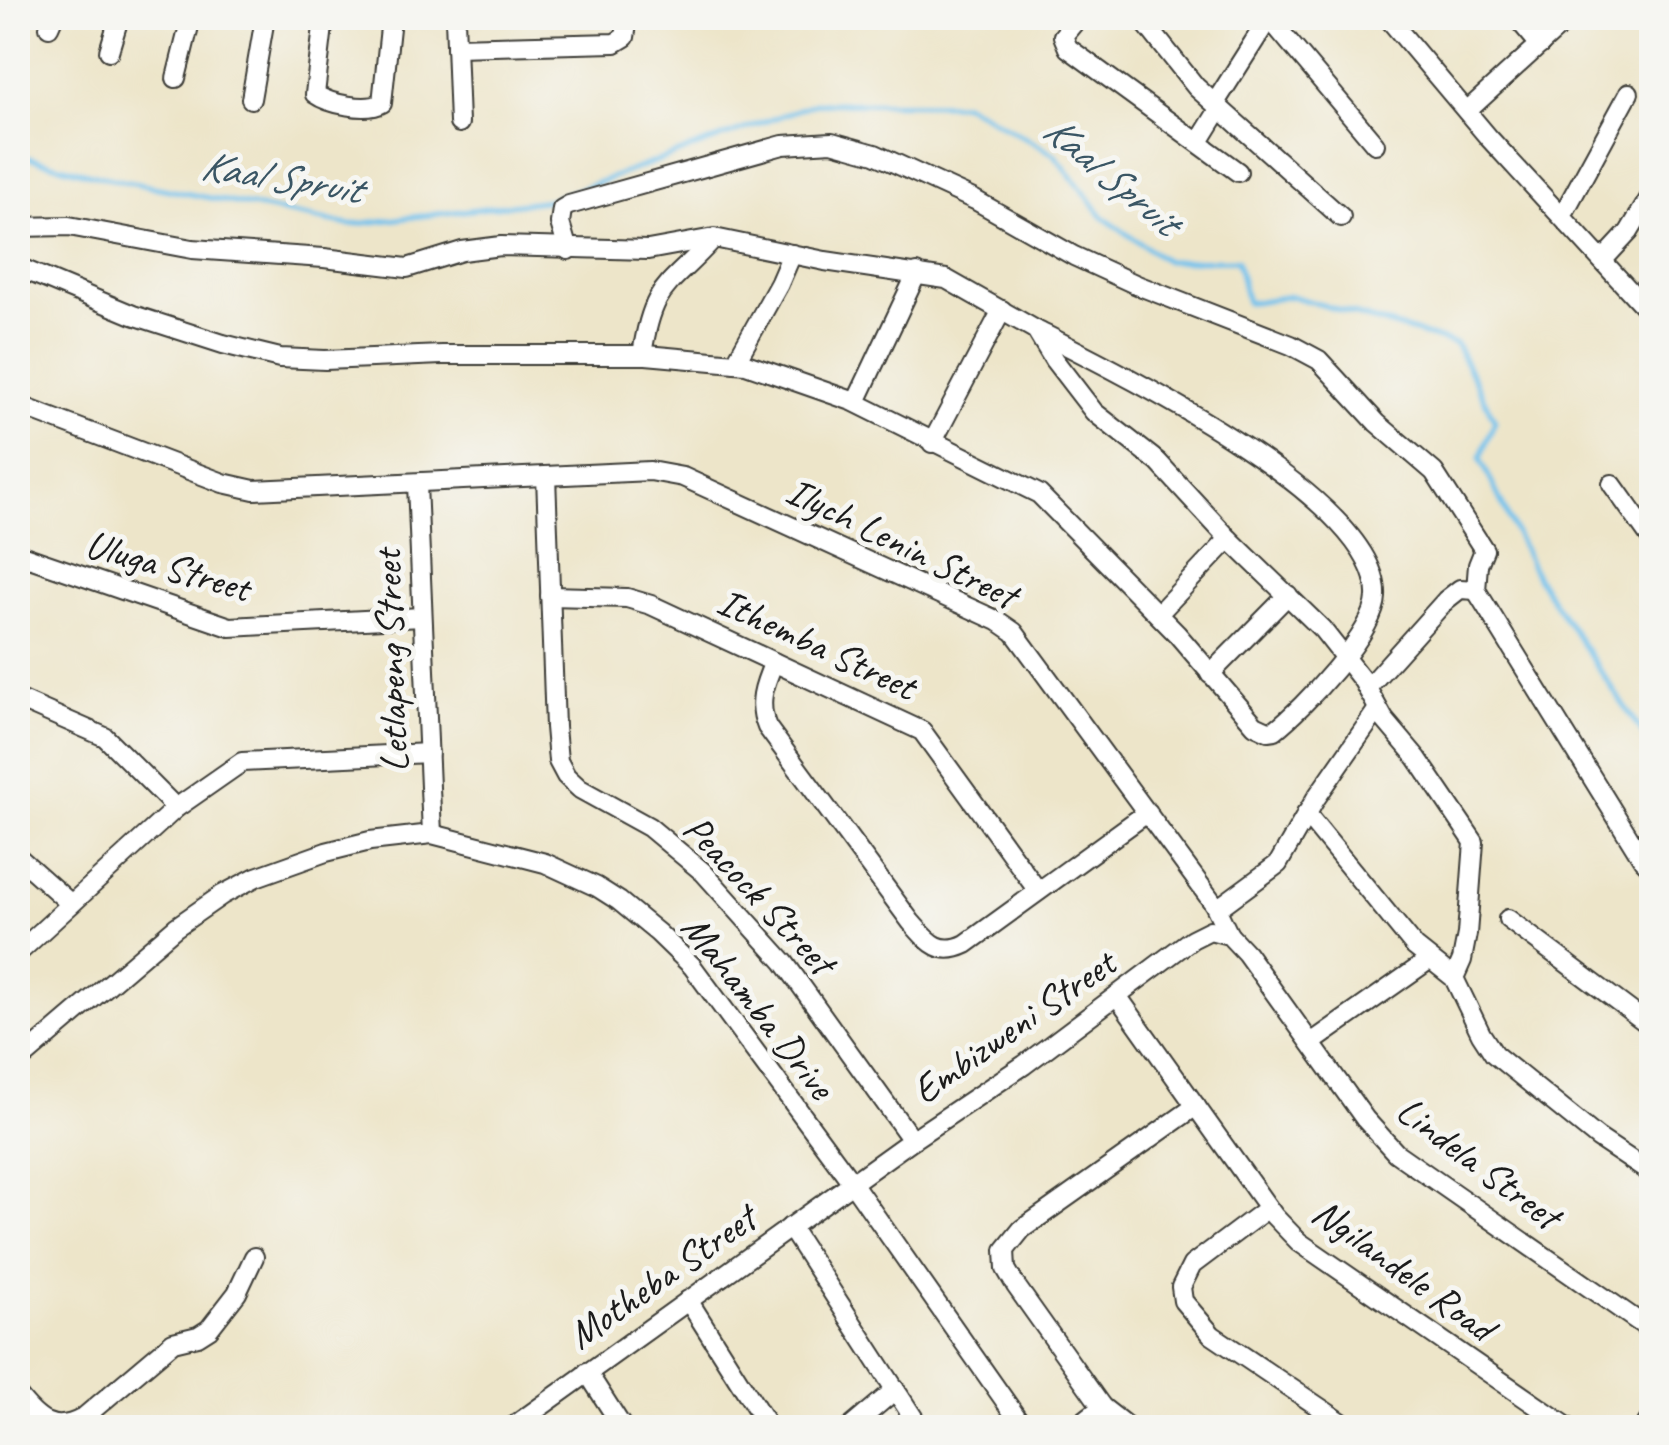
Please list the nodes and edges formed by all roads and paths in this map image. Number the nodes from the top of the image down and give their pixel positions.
1 (119, 18) edge
2 (191, 18) edge
3 (264, 18) edge
4 (324, 18) edge
5 (392, 18) edge
6 (456, 18) edge
7 (628, 18) edge
8 (1078, 18) edge
9 (1141, 18) edge
10 (1269, 18) edge
11 (1388, 18) edge
12 (1517, 18) edge
13 (1569, 18) edge
14 (1540, 45) junction
15 (456, 48) junction
16 (109, 51) dead end
17 (176, 78) dead end
18 (1629, 94) dead end
19 (251, 99) dead end
20 (1217, 105) junction
21 (1466, 111) junction
22 (459, 123) dead end
23 (1199, 142) junction
24 (1376, 144) dead end
25 (1238, 172) dead end
26 (1652, 194) edge
27 (1341, 216) dead end
28 (1562, 216) junction
29 (18, 227) edge
30 (714, 238) junction
31 (568, 250) junction
32 (792, 254) junction
33 (1602, 260) junction
34 (18, 267) edge
35 (916, 274) junction
36 (1648, 304) edge
37 (1002, 310) junction
38 (1036, 330) junction
39 (642, 355) junction
40 (736, 363) junction
41 (856, 402) junction
42 (18, 405) edge
43 (932, 442) junction
44 (546, 476) junction
45 (417, 484) junction
46 (1612, 484) dead end
47 (1229, 539) junction
48 (1652, 540) edge
49 (18, 554) edge
50 (1476, 590) junction
51 (550, 596) junction
52 (1288, 596) junction
53 (1158, 614) junction
54 (422, 617) junction
55 (1345, 658) junction
56 (774, 662) junction
57 (1210, 674) junction
58 (1367, 688) junction
59 (18, 699) edge
60 (1378, 709) junction
61 (429, 752) junction
62 (176, 808) junction
63 (1148, 812) junction
64 (1306, 814) junction
65 (432, 834) junction
66 (18, 858) edge
67 (1652, 868) edge
68 (1038, 891) junction
69 (71, 904) junction
70 (1217, 909) junction
71 (1508, 919) dead end
72 (1222, 933) junction
73 (18, 953) edge
74 (1429, 960) junction
75 (1454, 978) junction
76 (1118, 997) junction
77 (1652, 1027) edge
78 (1311, 1044) junction
79 (18, 1062) edge
80 (1196, 1106) junction
81 (912, 1140) junction
82 (1652, 1174) edge
83 (853, 1184) junction
84 (1268, 1208) junction
85 (790, 1227) junction
86 (254, 1257) dead end
87 (688, 1300) junction
88 (1652, 1332) edge
89 (587, 1372) junction
90 (895, 1390) junction
91 (18, 1396) edge
92 (1102, 1407) junction
93 (1652, 1416) edge
94 (511, 1428) edge
95 (622, 1428) edge
96 (770, 1428) edge
97 (850, 1428) edge
98 (920, 1428) edge
99 (1024, 1428) edge
100 (1075, 1428) edge
101 (1129, 1428) edge
102 (1350, 1428) edge
103 (1569, 1428) edge
104 (1644, 1428) edge

1 - 16 street
2 - 17 street
3 - 19 street
4 - 5 street
6 - 15 street
7 - 15 street
8 - 23 street
9 - 20 street
10 - 20 street
10 - 24 street
11 - 21 street
12 - 14 street
13 - 14 street
14 - 21 street
15 - 22 street
18 - 28 street
20 - 23 street
20 - 27 street
21 - 28 street
23 - 25 street
26 - 33 street
28 - 33 street
29 - 31 street
30 - 31 street
30 - 32 street
30 - 39 street
31 - 50 street
32 - 35 street
32 - 40 street
33 - 36 street
34 - 39 street
35 - 37 street
35 - 41 street
37 - 38 street
37 - 43 street
38 - 47 street
38 - 55 street
39 - 40 street
40 - 41 street
41 - 43 street
42 - 45 street, Ilych Lenin Street
43 - 53 street
44 - 45 street, Ilych Lenin Street
44 - 51 street, Peacock Street
44 - 63 street, Ilych Lenin Street
45 - 54 street, Letlapeng Street
46 - 48 street
47 - 52 street
47 - 53 street
49 - 54 street, Uluga Street
50 - 58 street
50 - 67 street
51 - 56 street, Ithemba Street
51 - 81 street, Peacock Street
52 - 55 street
52 - 57 street
53 - 57 street
54 - 61 street, Letlapeng Street
55 - 57 street
55 - 58 street
56 - 68 street, Ithemba Street
56 - 68 street
58 - 60 street
59 - 62 street
60 - 64 street
60 - 75 street
61 - 62 street
61 - 65 street, Letlapeng Street
62 - 69 street
63 - 68 street
63 - 70 street, Ilych Lenin Street
64 - 70 street
64 - 74 street
65 - 79 street, Mahamba Drive
65 - 83 street, Mahamba Drive
66 - 69 street
69 - 73 street
70 - 72 street, Lindela Street
71 - 77 street
72 - 76 street, Embizweni Street
72 - 78 street, Lindela Street
74 - 75 street
74 - 78 street
75 - 82 street
76 - 80 street, Ngilandele Road
76 - 81 street, Embizweni Street
78 - 88 street, Lindela Street
80 - 84 street, Ngilandele Road
80 - 92 street
81 - 83 street, Embizweni Street
83 - 85 street, Motheba Street
83 - 99 street, Mahamba Drive
84 - 102 street
84 - 103 street, Ngilandele Road
85 - 87 street, Motheba Street
85 - 90 street
86 - 91 street
87 - 89 street, Motheba Street
87 - 96 street
89 - 94 street, Motheba Street
89 - 95 street
90 - 97 street
90 - 98 street
92 - 100 street
92 - 101 street
93 - 104 street

